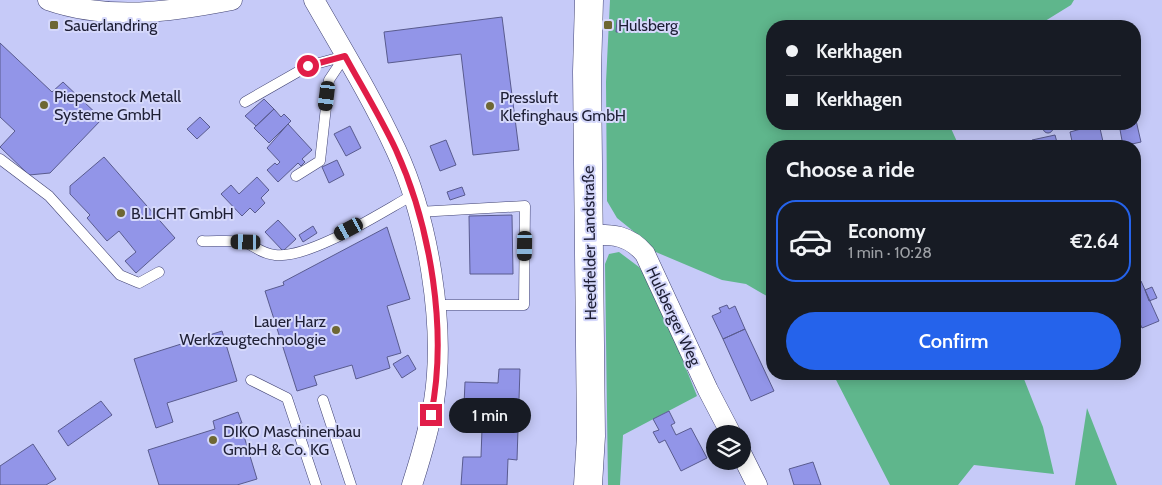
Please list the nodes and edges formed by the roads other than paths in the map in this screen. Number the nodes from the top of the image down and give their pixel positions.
1 (48, 0) edge
2 (232, 0) edge
3 (314, 0) edge
4 (589, 0) edge
5 (345, 56) junction
6 (245, 102) dead end
7 (0, 159) edge
8 (296, 176) dead end
9 (415, 203) junction
10 (589, 235) junction
11 (202, 241) dead end
12 (159, 272) dead end
13 (434, 305) junction
14 (251, 380) dead end
15 (323, 400) dead end
16 (726, 425) edge
17 (750, 470) edge
18 (316, 485) edge
19 (351, 485) edge
20 (412, 485) edge
21 (588, 485) edge
22 (758, 485) edge

1 - 2 street
3 - 5 street
4 - 10 main road, Heedfelder Landstraße
5 - 6 lane
5 - 8 lane
5 - 9 street
7 - 12 lane
9 - 11 lane
9 - 13 street
9 - 13 lane
10 - 16 street, Hulsberger Weg
10 - 21 main road, Heedfelder Landstraße
13 - 20 street
14 - 18 lane
15 - 19 lane
17 - 22 street

